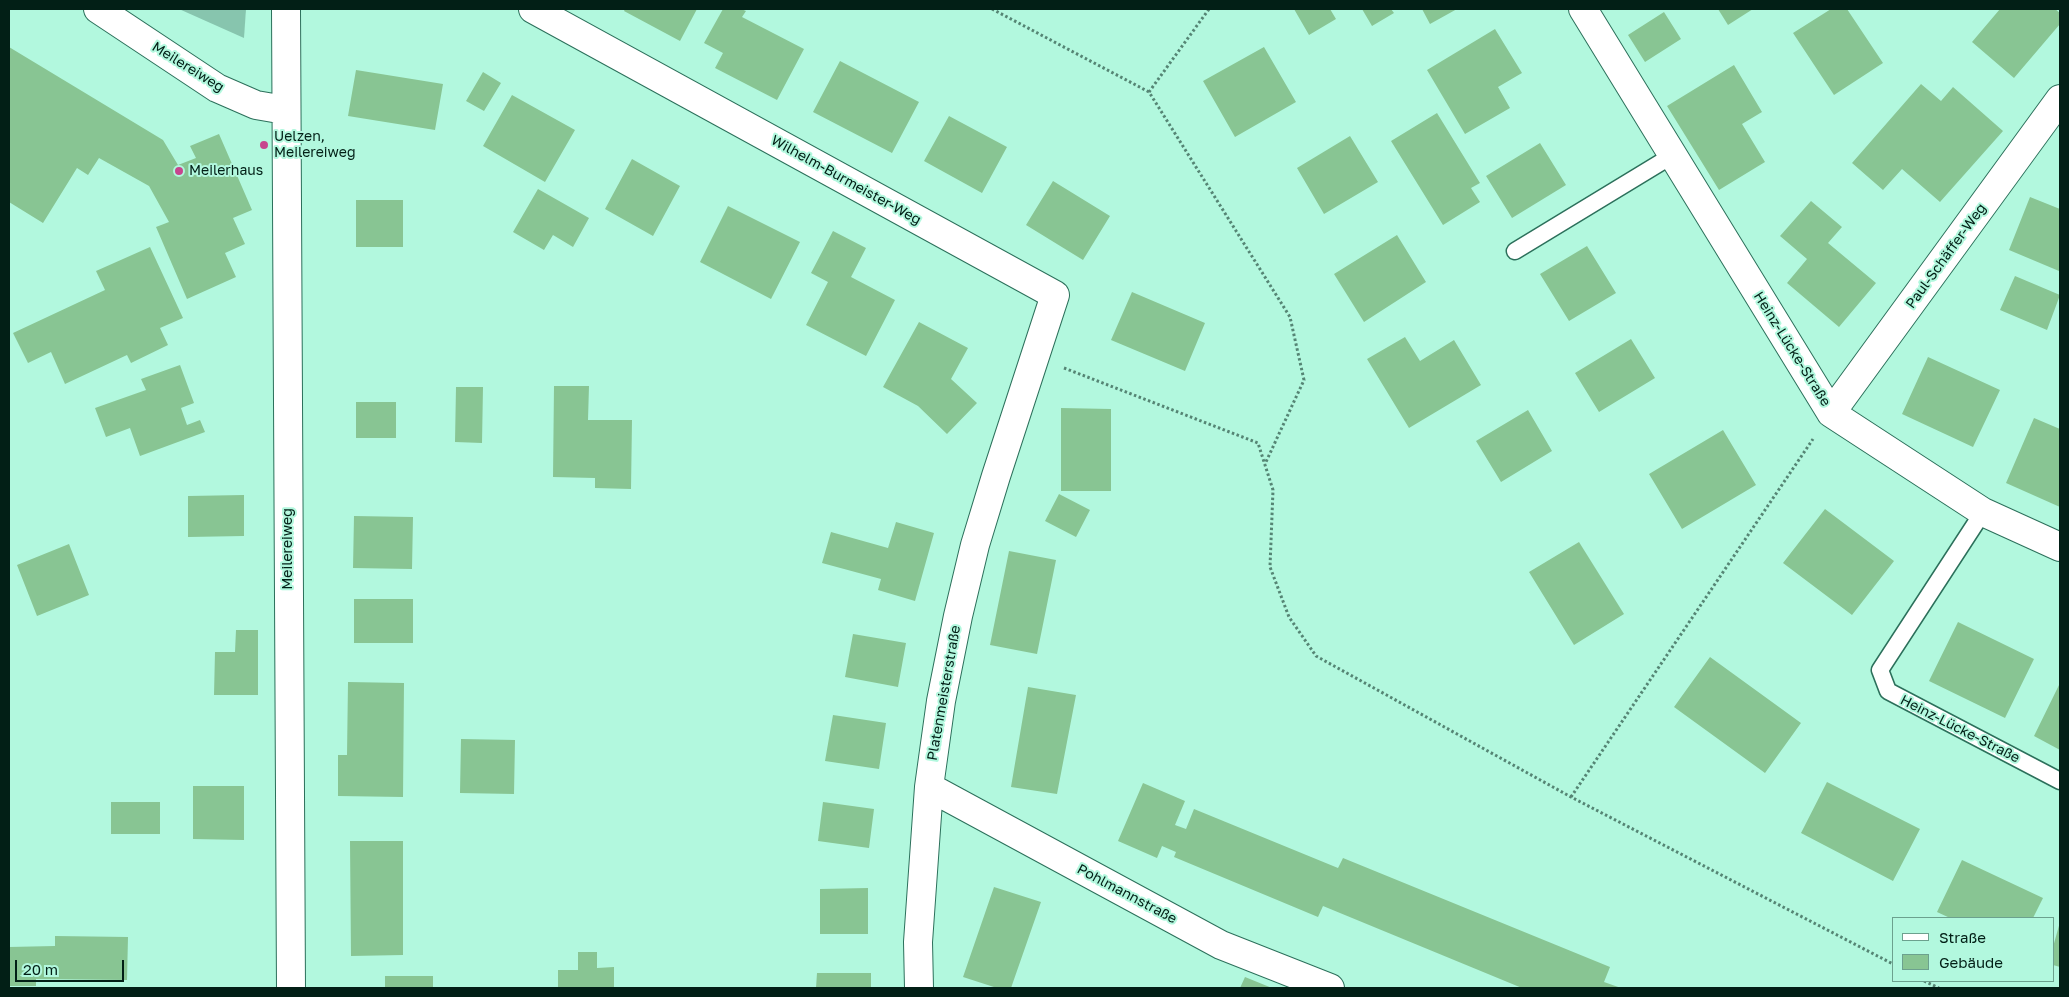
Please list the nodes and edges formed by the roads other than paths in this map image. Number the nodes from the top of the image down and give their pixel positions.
1 (98, 9) edge
2 (286, 9) edge
3 (533, 9) edge
4 (1583, 9) edge
5 (2060, 99) edge
6 (285, 110) junction
7 (1673, 156) junction
8 (1516, 251) dead end
9 (1020, 407) joint
10 (1831, 413) junction
11 (1983, 512) junction
12 (2060, 548) edge
13 (2060, 781) edge
14 (929, 787) junction
15 (291, 988) edge
16 (919, 988) edge
17 (1330, 988) edge

1 - 6 street, Meilereiweg
2 - 6 street, Meilereiweg
3 - 9 street, Wilhelm-Burmeister-Weg
4 - 7 street, Heinz-Lücke-Straße
5 - 10 street, Paul-Schäffer-Weg
6 - 15 street, Meilereiweg
7 - 8 lane
7 - 10 street, Heinz-Lücke-Straße
9 - 14 street, Platenmeisterstraße
10 - 11 street, Heinz-Lücke-Straße
11 - 12 street, Heinz-Lücke-Straße
11 - 13 lane, Heinz-Lücke-Straße
14 - 16 street, Platenmeisterstraße
14 - 17 street, Pohlmannstraße

